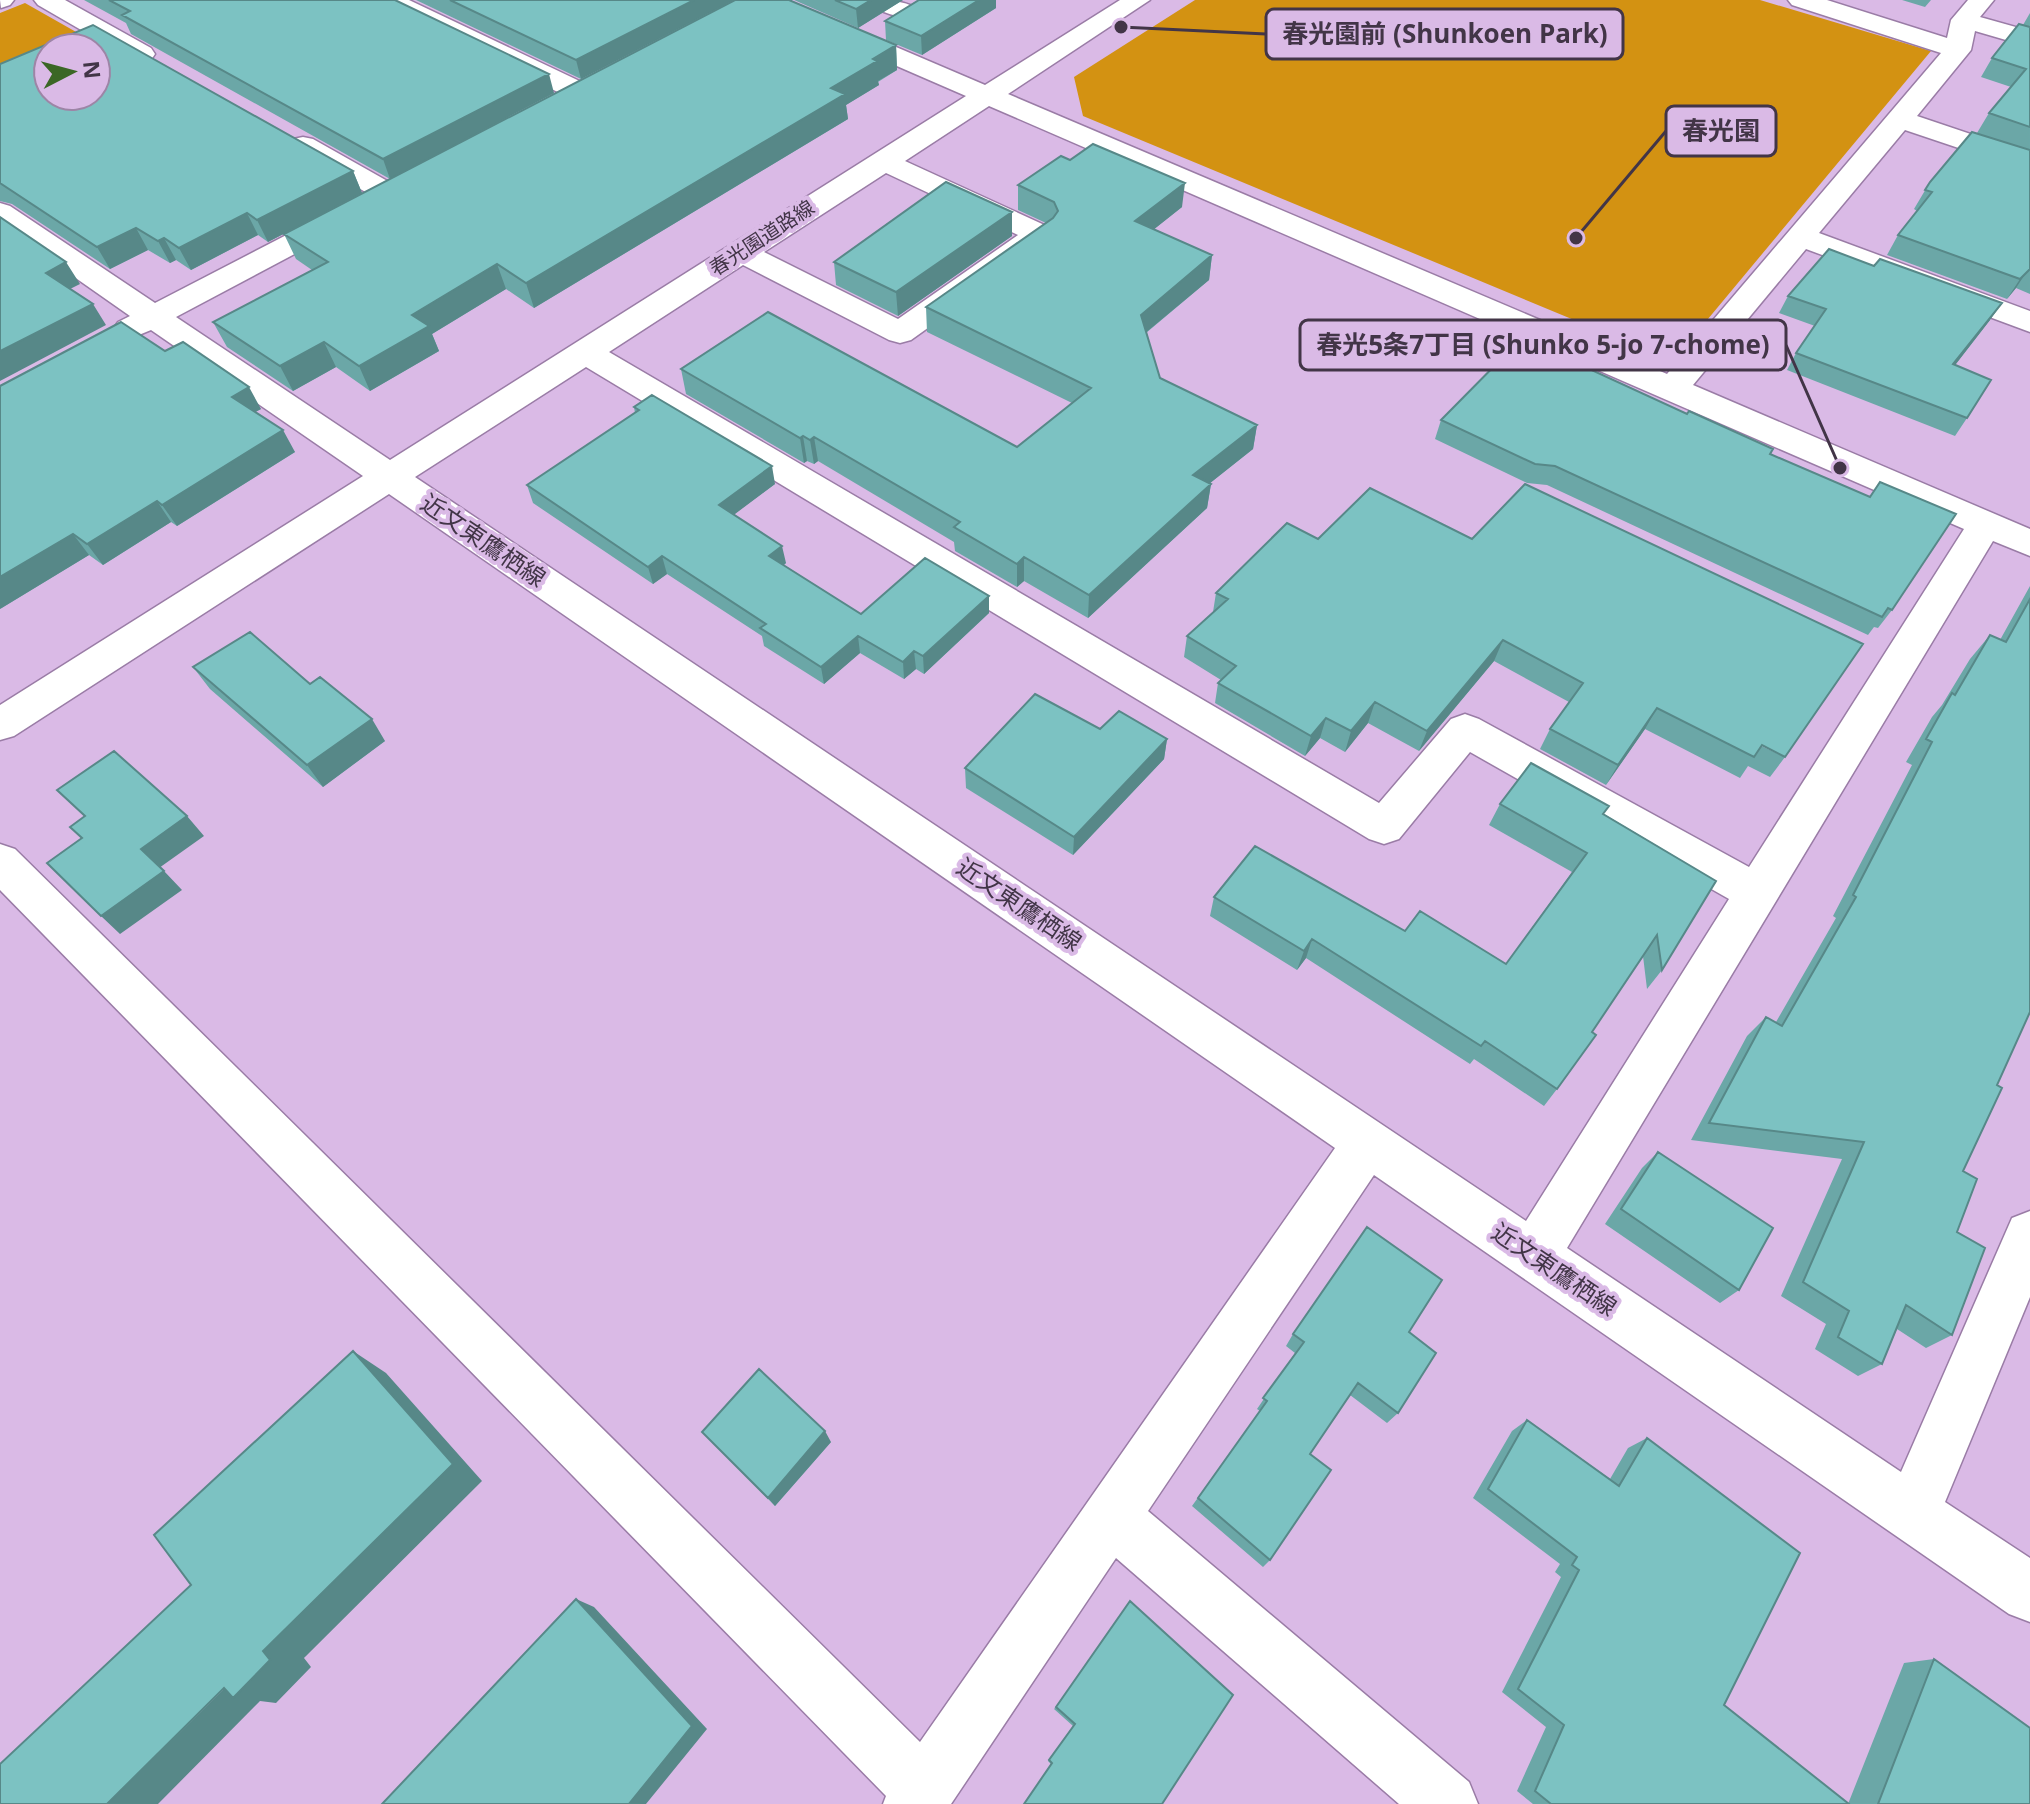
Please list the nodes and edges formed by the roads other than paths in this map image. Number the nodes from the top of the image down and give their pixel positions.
1 (47, 0) edge
2 (389, 0) edge
3 (880, 0) edge
4 (1801, 0) edge
5 (756, 2) edge
6 (1124, 2) edge
7 (917, 5) edge
8 (1972, 10) edge
9 (2030, 39) edge
10 (861, 40) junction
11 (1958, 50) junction
12 (169, 69) edge
13 (607, 78) edge
14 (580, 92) junction
15 (987, 93) junction
16 (552, 107) edge
17 (1899, 119) junction
18 (279, 131) edge
19 (882, 161) junction
20 (2030, 163) edge
21 (415, 179) edge
22 (388, 193) junction
23 (0, 212) edge
24 (1801, 237) junction
25 (740, 252) junction
26 (152, 317) junction
27 (2030, 322) edge
28 (100, 345) edge
29 (584, 351) junction
30 (1672, 389) junction
31 (387, 476) junction
32 (1985, 524) junction
33 (2030, 543) edge
34 (0, 725) edge
35 (0, 862) edge
36 (1755, 892) junction
37 (1368, 1142) junction
38 (2030, 1236) edge
39 (1533, 1256) junction
40 (1912, 1513) junction
41 (1112, 1517) junction
42 (2030, 1593) edge
43 (919, 1797) edge
44 (1447, 1804) edge

1 - 12 street
2 - 14 street
3 - 7 street
4 - 11 street
5 - 10 street
6 - 15 street, 春光園道路線
7 - 10 street
8 - 9 street
8 - 11 street
10 - 15 street
11 - 17 street
13 - 14 street
14 - 16 street
15 - 19 street, 春光園道路線
15 - 30 street
17 - 20 street
17 - 24 street
18 - 22 street
19 - 25 street, 春光園道路線
19 - 25 street
21 - 22 street
22 - 26 street
23 - 26 street, 近文東鷹栖線
24 - 27 street
24 - 30 street
25 - 29 street, 春光園道路線
26 - 28 street
26 - 31 street, 近文東鷹栖線
29 - 31 street, 春光園道路線
29 - 36 street
30 - 32 street
31 - 34 street
31 - 37 street, 近文東鷹栖線
32 - 33 street
32 - 36 street
35 - 43 street
36 - 39 street
37 - 39 street, 近文東鷹栖線
37 - 41 street
38 - 40 street
39 - 40 street, 近文東鷹栖線
40 - 42 street, 近文東鷹栖線
41 - 43 street
41 - 44 street

